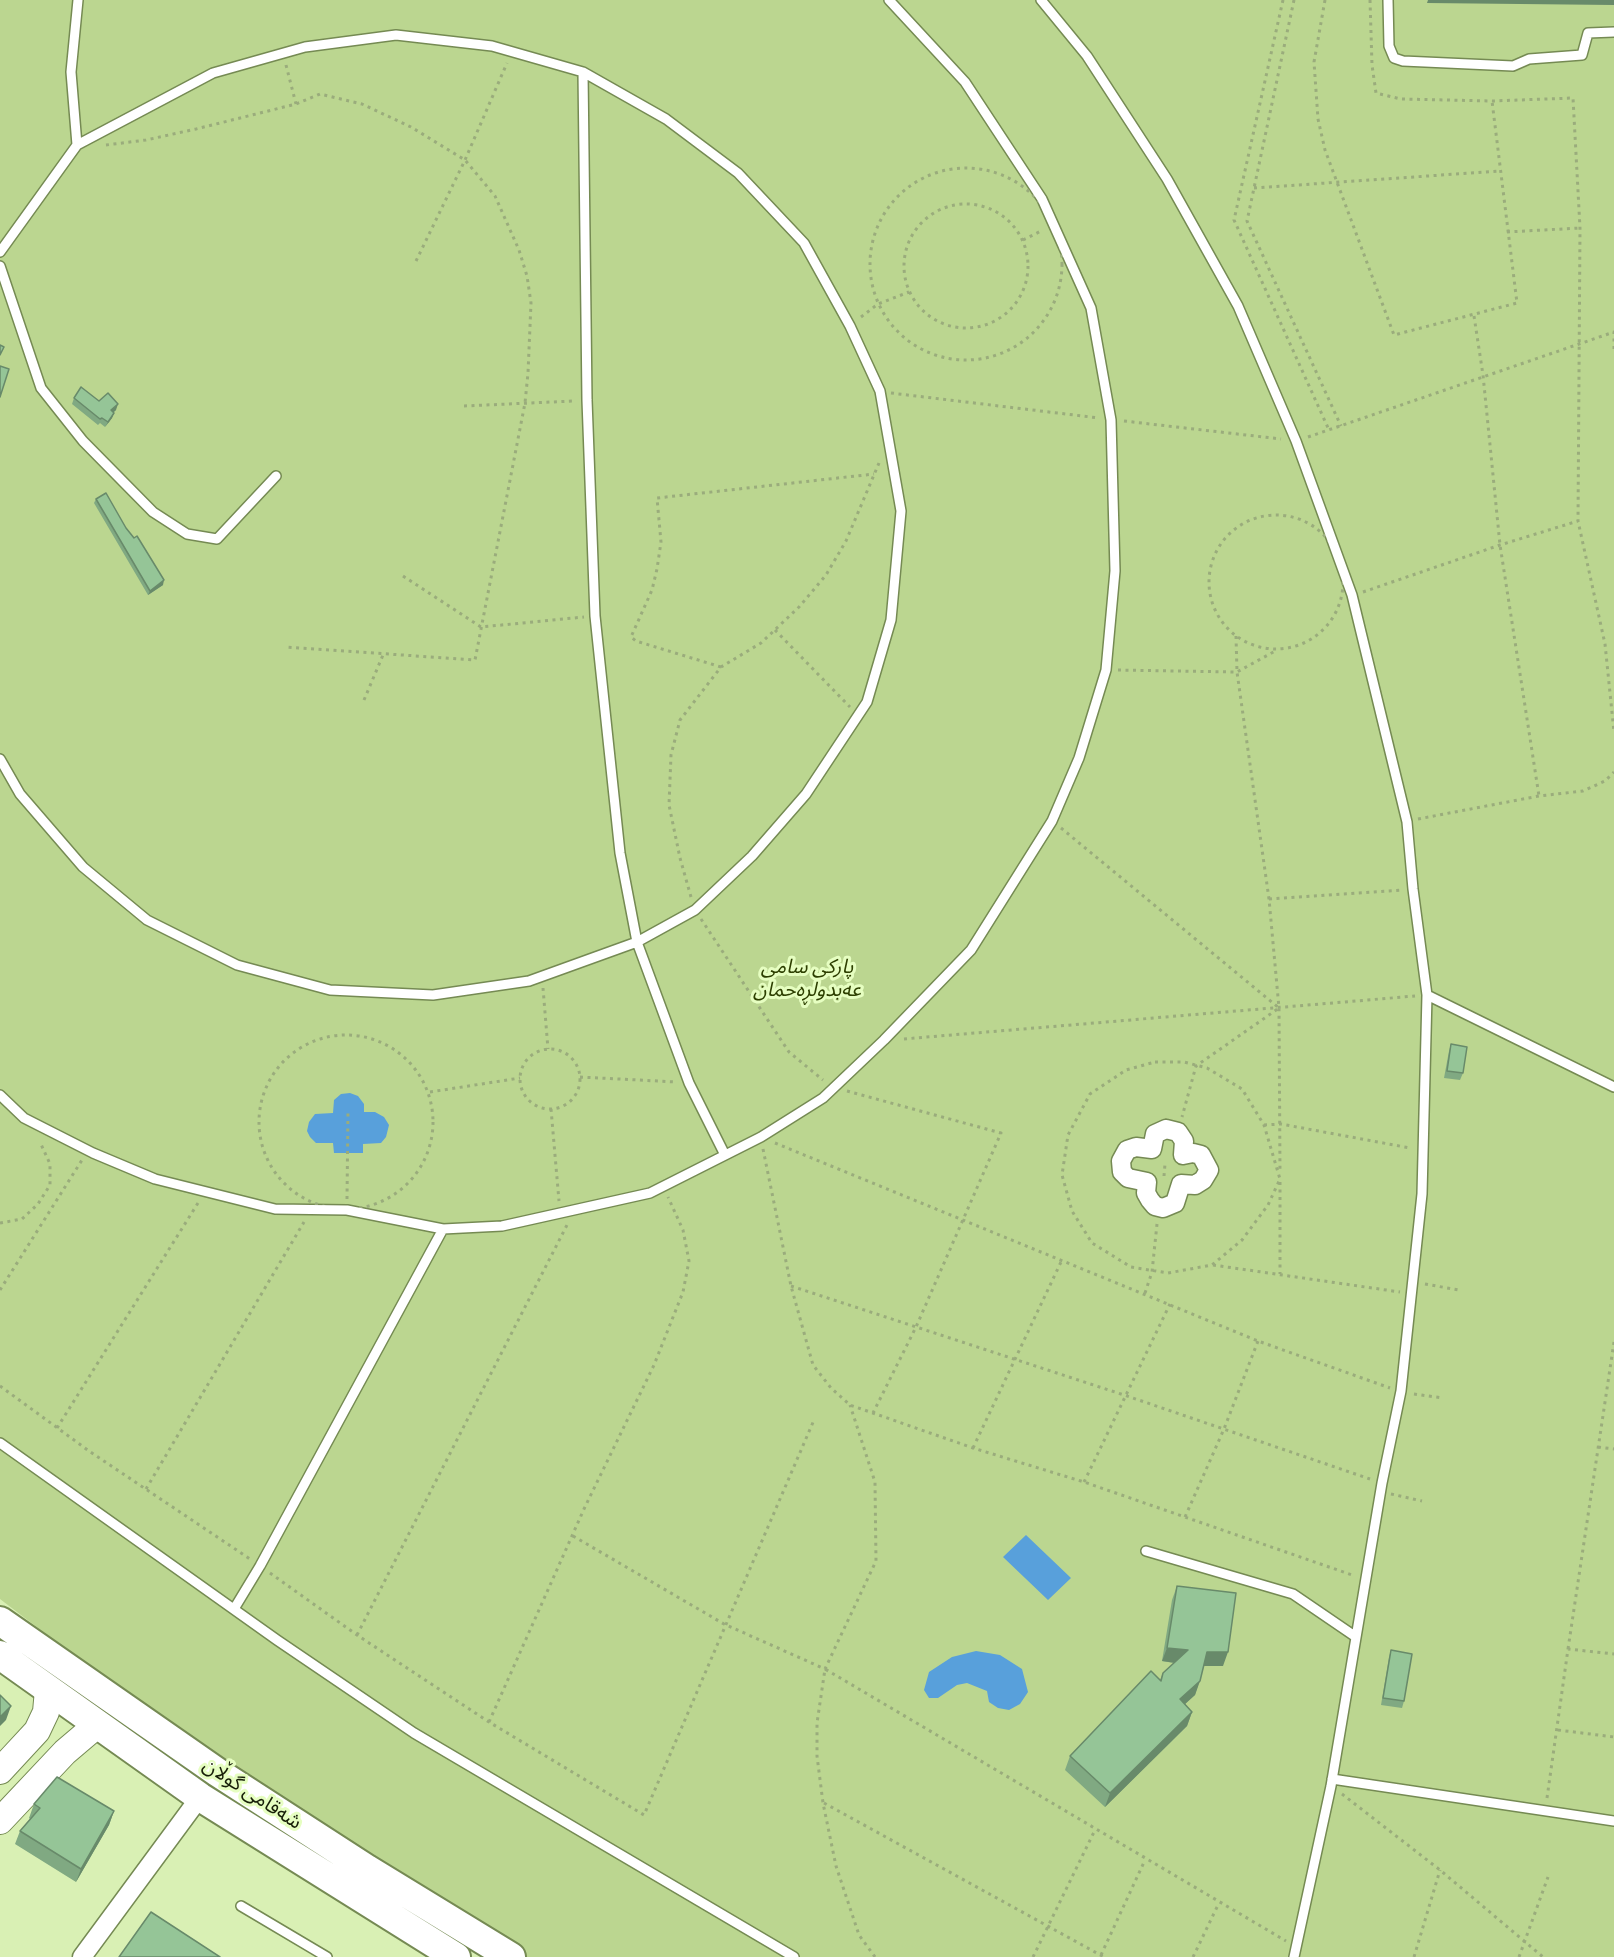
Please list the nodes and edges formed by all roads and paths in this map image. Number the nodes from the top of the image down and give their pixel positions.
1 (78, 0) edge
2 (889, 0) edge
3 (1041, 0) edge
4 (1283, 0) edge
5 (1294, 0) edge
6 (1325, 0) edge
7 (1370, 0) edge
8 (1388, 0) edge
9 (1614, 32) edge
10 (512, 53) junction
11 (283, 54) junction
12 (583, 72) junction
13 (1492, 101) junction
14 (296, 104) junction
15 (77, 145) junction
16 (465, 160) junction
17 (1500, 171) junction
18 (1339, 183) junction
19 (1253, 188) junction
20 (1054, 225) junction
21 (1580, 228) junction
22 (1507, 232) junction
23 (1023, 240) junction
24 (0, 252) edge
25 (416, 261) dead end
26 (0, 266) edge
27 (909, 292) junction
28 (878, 304) junction
29 (1474, 316) junction
30 (850, 326) junction
31 (1578, 346) junction
32 (1614, 352) edge
33 (1483, 375) junction
34 (880, 392) junction
35 (587, 400) junction
36 (525, 403) junction
37 (464, 406) dead end
38 (1112, 420) junction
39 (1341, 426) junction
40 (1329, 430) junction
41 (886, 436) junction
42 (1296, 441) junction
43 (874, 474) junction
44 (276, 476) dead end
45 (1578, 522) junction
46 (1500, 545) junction
47 (1340, 559) junction
48 (403, 576) dead end
49 (1352, 596) junction
50 (1335, 613) junction
51 (595, 616) junction
52 (481, 627) junction
53 (775, 630) junction
54 (1236, 636) junction
55 (286, 647) dead end
56 (1279, 649) junction
57 (383, 655) junction
58 (721, 667) junction
59 (1106, 670) junction
60 (1237, 672) junction
61 (364, 700) dead end
62 (857, 715) junction
63 (1614, 732) edge
64 (0, 759) edge
65 (1614, 772) edge
66 (1539, 796) junction
67 (1052, 821) junction
68 (1407, 822) junction
69 (1413, 889) junction
70 (1269, 899) junction
71 (695, 910) junction
72 (637, 942) junction
73 (542, 977) junction
74 (1427, 995) junction
75 (1279, 1008) junction
76 (884, 1040) junction
77 (548, 1049) junction
78 (580, 1077) junction
79 (520, 1078) junction
80 (689, 1083) junction
81 (832, 1087) junction
82 (1614, 1087) edge
83 (429, 1092) junction
84 (0, 1095) edge
85 (551, 1109) junction
86 (348, 1110) dead end
87 (24, 1118) junction
88 (1281, 1124) junction
89 (1264, 1125) dead end
90 (1178, 1132) junction
91 (761, 1137) junction
92 (1422, 1150) junction
93 (88, 1151) junction
94 (725, 1155) junction
95 (663, 1186) junction
96 (205, 1191) junction
97 (1159, 1207) junction
98 (312, 1209) junction
99 (347, 1210) junction
100 (574, 1212) junction
101 (560, 1215) junction
102 (962, 1221) junction
103 (0, 1222) edge
104 (443, 1229) junction
105 (1061, 1262) junction
106 (1212, 1264) dead end
107 (1280, 1274) junction
108 (1412, 1282) junction
109 (791, 1286) junction
110 (0, 1290) edge
111 (1458, 1290) dead end
112 (1145, 1293) junction
113 (1410, 1293) junction
114 (1170, 1304) junction
115 (916, 1327) junction
116 (1258, 1341) junction
117 (1614, 1342) edge
118 (1016, 1360) junction
119 (1612, 1364) edge
120 (0, 1386) edge
121 (1401, 1392) junction
122 (1124, 1395) junction
123 (1443, 1398) dead end
124 (850, 1405) junction
125 (873, 1413) junction
126 (814, 1420) dead end
127 (57, 1428) junction
128 (1224, 1429) junction
129 (0, 1443) edge
130 (1598, 1447) junction
131 (974, 1448) junction
132 (1614, 1449) edge
133 (1084, 1482) junction
134 (1381, 1488) junction
135 (146, 1489) junction
136 (1422, 1501) dead end
137 (1185, 1517) junction
138 (573, 1536) junction
139 (1146, 1551) dead end
140 (260, 1566) junction
141 (1365, 1580) junction
142 (234, 1609) junction
143 (0, 1621) edge
144 (724, 1624) junction
145 (357, 1635) junction
146 (1356, 1637) junction
147 (1568, 1649) junction
148 (1614, 1654) edge
149 (0, 1655) edge
150 (825, 1669) junction
151 (48, 1690) junction
152 (489, 1722) junction
153 (98, 1724) junction
154 (1558, 1730) junction
155 (1614, 1737) edge
156 (0, 1771) edge
157 (1331, 1783) junction
158 (200, 1797) junction
159 (823, 1803) junction
160 (1545, 1811) junction
161 (0, 1821) edge
162 (1614, 1821) edge
163 (1095, 1830) junction
164 (1145, 1860) junction
165 (1440, 1870) junction
166 (1548, 1877) dead end
167 (1219, 1903) junction
168 (241, 1906) dead end
169 (1048, 1925) junction
170 (1525, 1941) junction
171 (1296, 1947) junction
172 (82, 1957) edge
173 (327, 1957) edge
174 (456, 1957) edge
175 (511, 1957) edge
176 (794, 1957) edge
177 (875, 1957) edge
178 (1033, 1957) edge
179 (1102, 1957) edge
180 (1193, 1957) edge
181 (1294, 1957) edge
182 (1414, 1957) edge
183 (1519, 1957) edge
184 (1544, 1957) edge

1 - 15 lane
2 - 20 lane
3 - 42 lane
4 - 40 path
5 - 19 path
6 - 18 path
7 - 13 path
8 - 9 lane
10 - 11 lane
10 - 12 lane
10 - 16 path
11 - 14 path
11 - 15 lane
12 - 30 lane
12 - 35 lane
13 - 17 path
13 - 21 path
14 - 15 path
14 - 16 path
15 - 24 lane
16 - 25 path
16 - 36 path
17 - 18 path
17 - 22 path
18 - 19 path
18 - 29 path
19 - 39 path
20 - 23 path
20 - 28 path
20 - 28 path
20 - 38 lane
21 - 22 path
21 - 31 path
22 - 29 path
23 - 27 path
23 - 27 path
26 - 44 lane
27 - 28 path
28 - 30 path
29 - 33 path
30 - 34 lane
31 - 32 path
31 - 33 path
31 - 45 path
33 - 39 path
33 - 46 path
34 - 38 path
34 - 41 lane
35 - 36 path
35 - 51 lane
36 - 37 path
36 - 52 path
38 - 42 path
38 - 59 lane
39 - 40 path
40 - 42 path
41 - 43 path
41 - 62 lane
42 - 47 lane
43 - 53 path
43 - 58 path
45 - 46 path
45 - 63 path
46 - 49 path
46 - 66 path
47 - 49 lane
47 - 50 path
47 - 54 path
48 - 52 path
49 - 50 path
49 - 68 lane
50 - 56 path
51 - 52 path
51 - 72 lane
52 - 57 path
53 - 58 path
53 - 62 path
54 - 56 path
54 - 60 path
55 - 57 path
56 - 60 path
57 - 61 path
58 - 71 path
59 - 60 path
59 - 67 lane
60 - 70 path
62 - 71 lane
64 - 73 lane
65 - 66 path
66 - 68 path
67 - 75 path
67 - 76 lane
68 - 69 lane
69 - 70 path
69 - 74 lane
70 - 75 path
71 - 72 lane
71 - 81 path
72 - 73 lane
72 - 80 lane
73 - 77 path
74 - 75 path
74 - 82 lane
74 - 92 lane
75 - 76 path
75 - 88 path
75 - 90 path
76 - 81 lane
77 - 78 path
77 - 79 path
78 - 80 path
78 - 85 path
79 - 83 path
79 - 85 path
80 - 94 lane
81 - 91 lane
81 - 102 path
83 - 99 path
83 - 99 path
84 - 87 lane
85 - 101 path
86 - 99 path
87 - 93 lane
87 - 103 path
88 - 89 path
88 - 92 path
88 - 107 path
90 - 97 street
90 - 97 street
91 - 94 lane
91 - 102 path
91 - 109 path
92 - 108 lane
93 - 96 lane
93 - 110 path
94 - 95 lane
95 - 100 lane
95 - 138 path
96 - 98 lane
96 - 127 path
97 - 112 path
98 - 99 lane
98 - 135 path
99 - 104 lane
100 - 101 lane
100 - 145 path
101 - 104 lane
102 - 105 path
102 - 115 path
104 - 140 lane
105 - 112 path
105 - 118 path
106 - 107 path
107 - 113 path
108 - 111 path
108 - 113 lane
109 - 115 path
109 - 124 path
112 - 114 path
113 - 121 lane
114 - 116 path
114 - 122 path
115 - 118 path
115 - 125 path
116 - 121 path
116 - 128 path
117 - 119 path
118 - 122 path
118 - 131 path
119 - 130 path
120 - 127 path
121 - 123 path
121 - 134 lane
122 - 128 path
122 - 133 path
124 - 125 path
124 - 150 path
125 - 131 path
126 - 144 path
127 - 135 path
128 - 134 path
128 - 137 path
129 - 142 lane
130 - 132 path
130 - 147 path
131 - 133 path
133 - 137 path
134 - 136 path
134 - 141 lane
135 - 140 path
137 - 141 path
138 - 144 path
138 - 152 path
139 - 146 lane
140 - 142 lane
140 - 145 path
141 - 146 lane
142 - 176 lane
143 - 175 main road, شەقامی گوڵان
144 - 150 path
144 - 152 path
145 - 152 path
146 - 157 lane
147 - 148 path
147 - 154 path
149 - 151 main road, شەقامی گوڵان
150 - 159 path
150 - 163 path
151 - 153 main road, شەقامی گوڵان
151 - 156 street
153 - 158 main road, شەقامی گوڵان
153 - 161 street
154 - 155 path
154 - 160 path
157 - 160 lane
157 - 165 path
157 - 171 lane
158 - 172 street
158 - 174 main road, شەقامی گوڵان
159 - 169 path
159 - 177 path
160 - 162 lane
163 - 164 path
163 - 169 path
164 - 167 path
164 - 179 path
165 - 170 path
165 - 182 path
166 - 170 path
167 - 171 path
167 - 180 path
168 - 173 lane
169 - 178 path
169 - 179 path
170 - 183 path
170 - 184 path
171 - 181 lane

